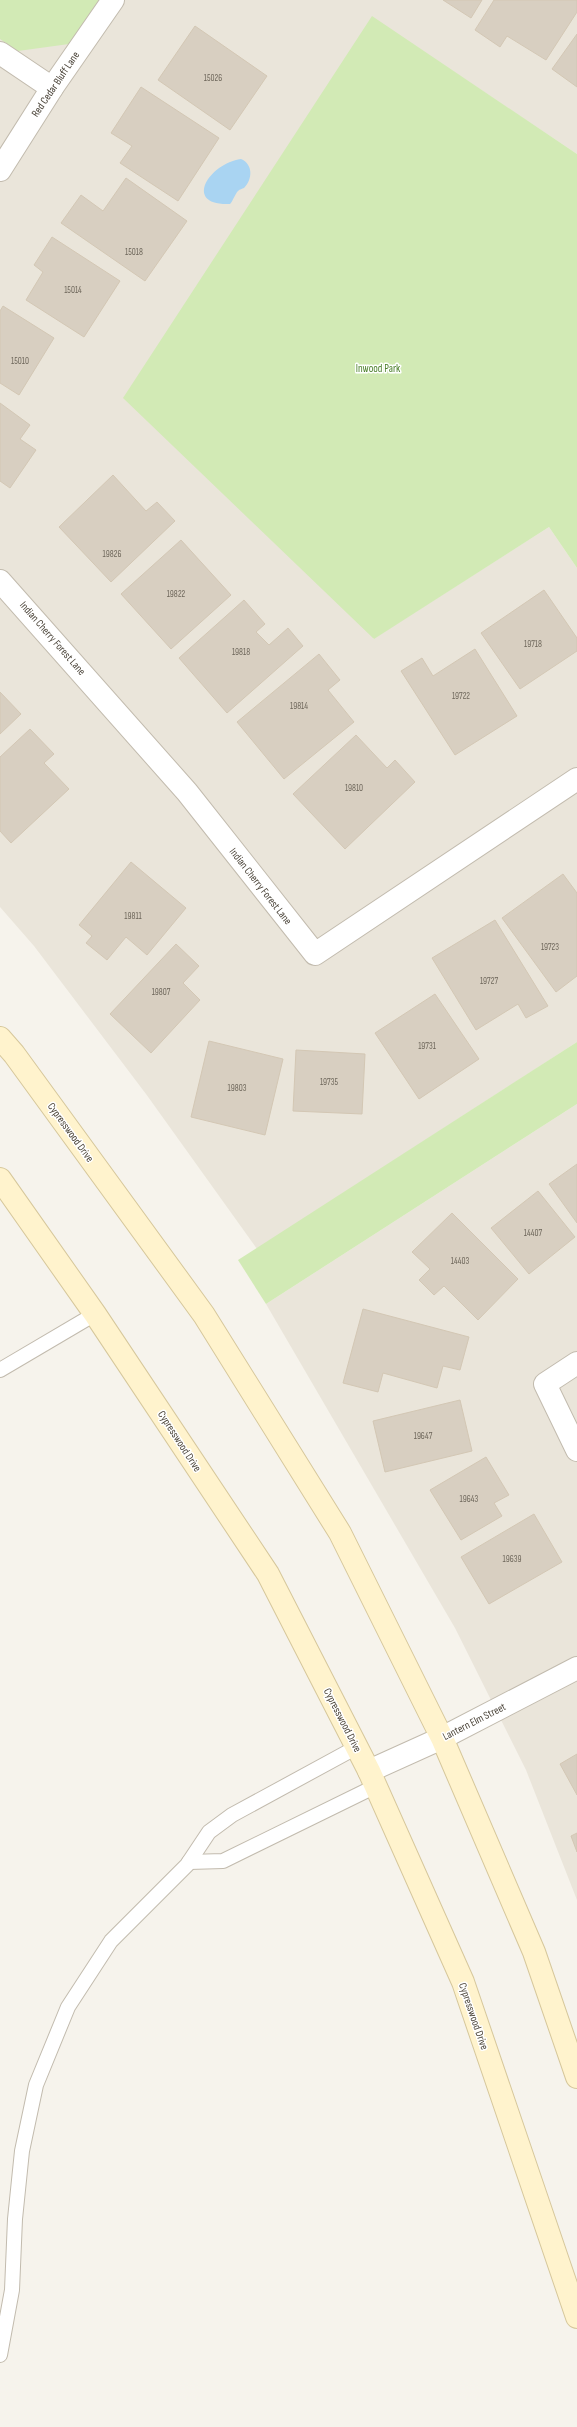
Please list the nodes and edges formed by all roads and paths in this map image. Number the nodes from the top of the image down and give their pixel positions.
1 (113, 0) edge
2 (0, 54) edge
3 (52, 88) junction
4 (0, 170) edge
5 (0, 581) edge
6 (577, 779) edge
7 (0, 1038) edge
8 (0, 1179) edge
9 (95, 1314) junction
10 (577, 1363) edge
11 (0, 1370) edge
12 (577, 1450) edge
13 (577, 1668) edge
14 (442, 1738) junction
15 (357, 1747) junction
16 (372, 1778) junction
17 (189, 1862) junction
18 (577, 2077) edge
19 (576, 2308) edge
20 (0, 2355) edge

1 - 3 street, Red Cedar Bluff Lane
2 - 3 street
3 - 4 street, Red Cedar Bluff Lane
5 - 6 street, Indian Cherry Forest Lane
7 - 14 main road, Cypresswood Drive
8 - 9 main road, Cypresswood Drive
9 - 11 lane
9 - 15 main road, Cypresswood Drive
10 - 12 street
13 - 14 street, Lantern Elm Street
14 - 16 street, Lantern Elm Street
14 - 18 main road, Cypresswood Drive
15 - 16 main road, Cypresswood Drive
15 - 17 lane
16 - 17 lane
16 - 19 main road, Cypresswood Drive
17 - 20 lane

